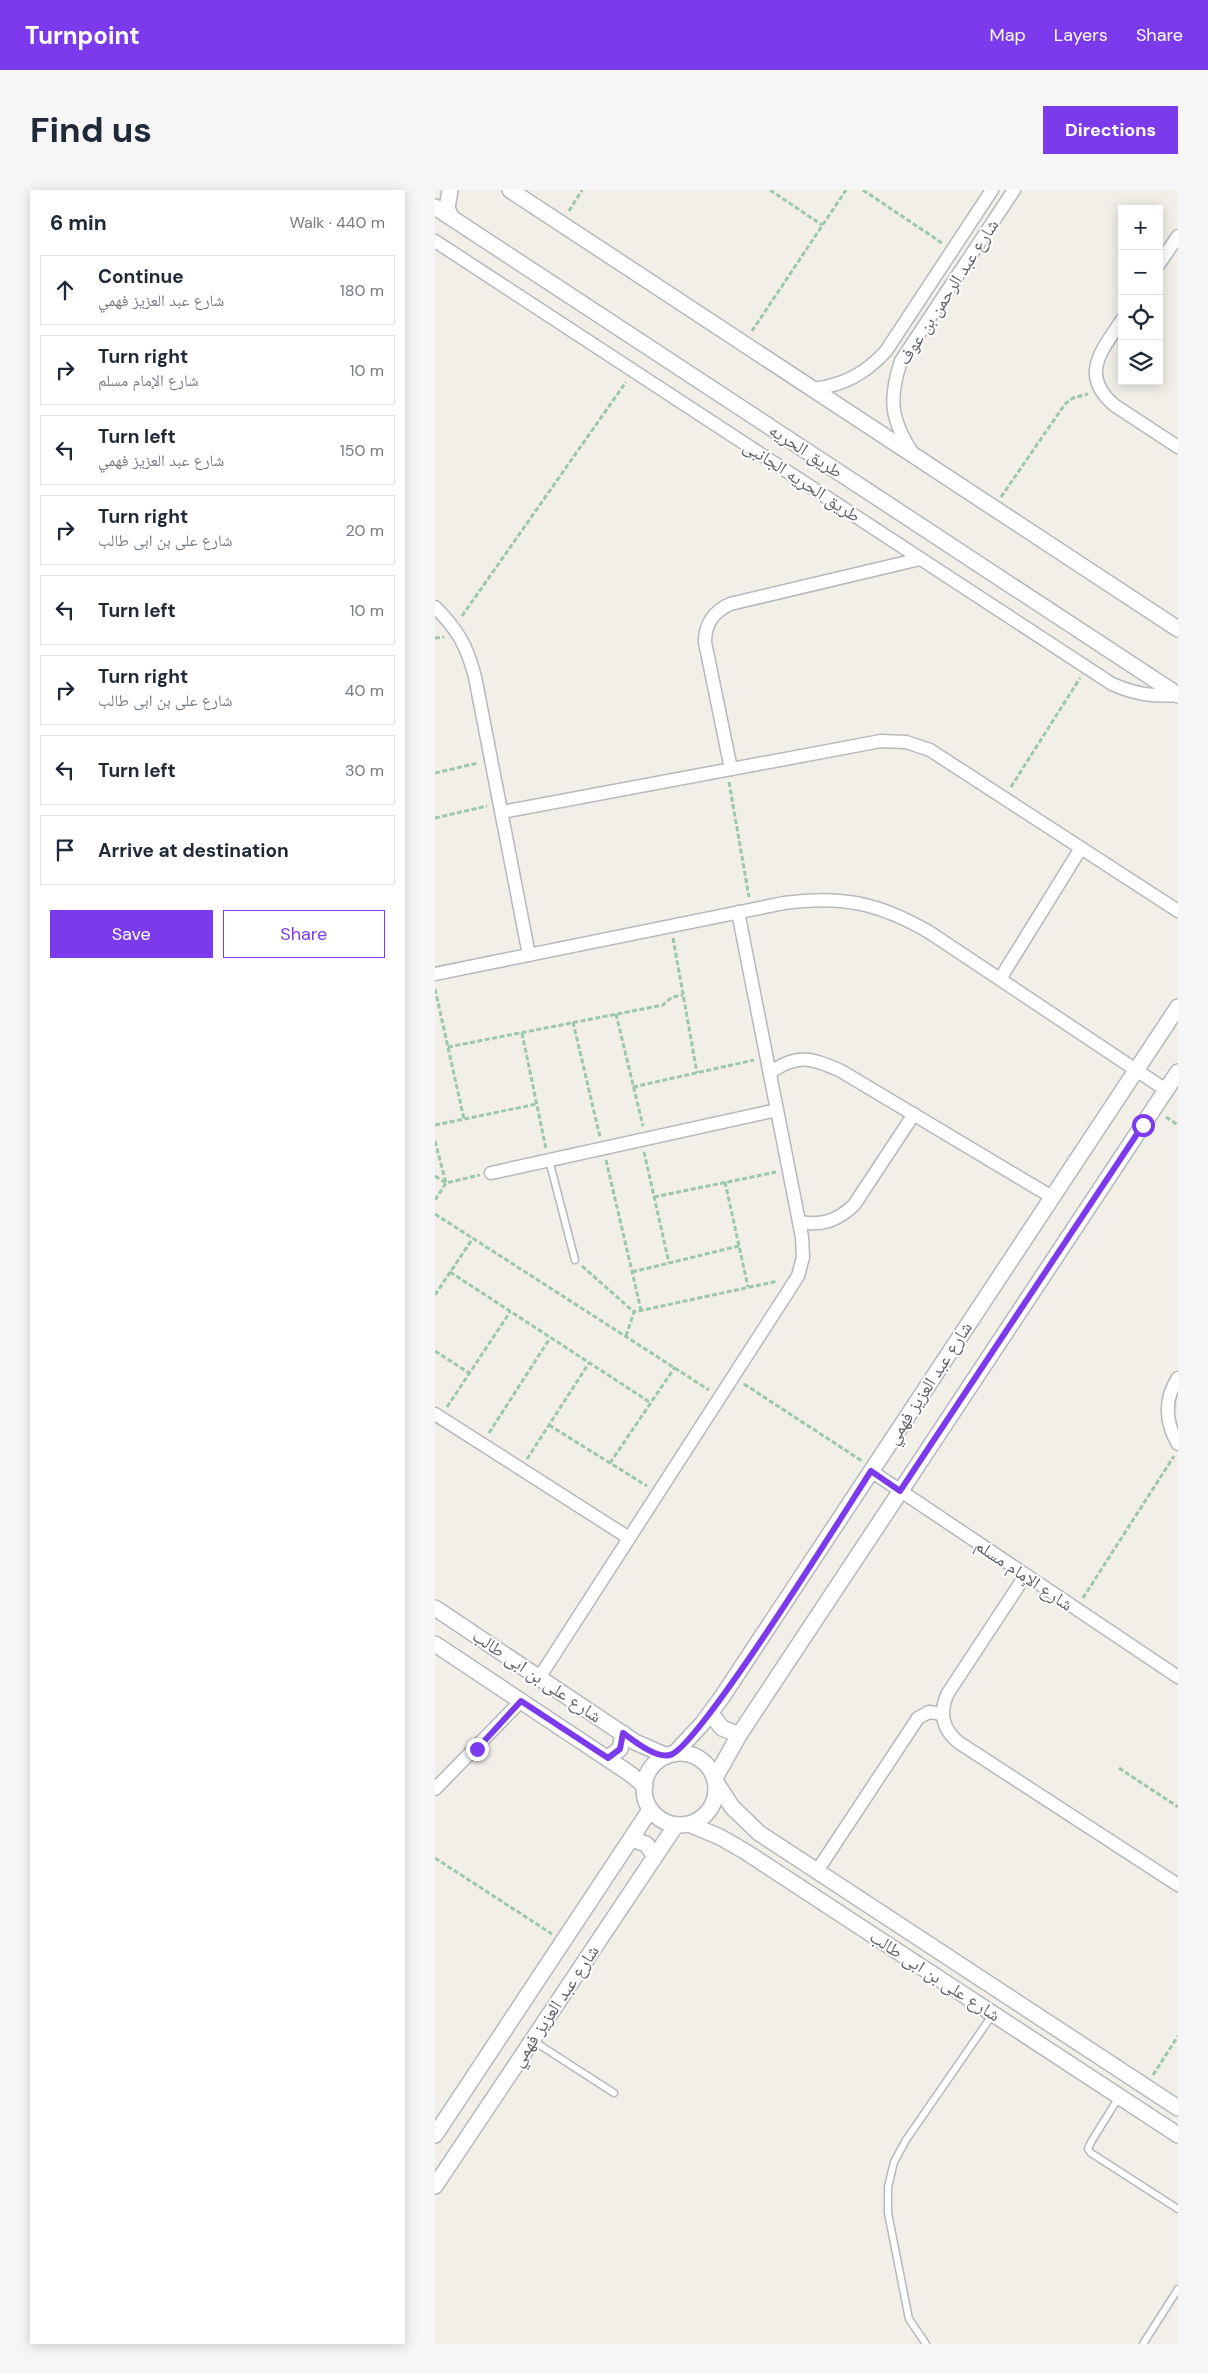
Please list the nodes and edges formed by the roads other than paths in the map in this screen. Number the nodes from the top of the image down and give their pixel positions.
1 (450, 190) edge
2 (510, 190) edge
3 (992, 190) edge
4 (1014, 190) edge
5 (435, 207) edge
6 (451, 217) junction
7 (1178, 236) edge
8 (435, 241) edge
9 (1163, 258) edge
10 (1118, 327) edge
11 (813, 389) junction
12 (1178, 447) edge
13 (913, 454) junction
14 (920, 558) junction
15 (435, 607) edge
16 (1178, 629) edge
17 (1178, 695) edge
18 (729, 769) junction
19 (501, 808) junction
20 (1081, 848) junction
21 (1178, 911) edge
22 (738, 912) junction
23 (529, 954) junction
24 (435, 974) edge
25 (1000, 979) junction
26 (1178, 1007) edge
27 (1136, 1070) junction
28 (1178, 1072) edge
29 (770, 1073) junction
30 (1166, 1090) junction
31 (777, 1110) junction
32 (914, 1114) junction
33 (549, 1159) junction
34 (491, 1173) road end
35 (1053, 1197) junction
36 (799, 1222) junction
37 (575, 1260) road end
38 (1178, 1378) edge
39 (437, 1415) edge
40 (1178, 1444) edge
41 (872, 1470) junction
42 (900, 1491) junction
43 (629, 1538) junction
44 (1025, 1576) junction
45 (435, 1608) edge
46 (435, 1644) edge
47 (1178, 1677) edge
48 (539, 1678) junction
49 (521, 1701) junction
50 (711, 1714) junction
51 (942, 1714) junction
52 (623, 1733) junction
53 (739, 1735) junction
54 (670, 1755) junction
55 (608, 1758) junction
56 (715, 1780) junction
57 (645, 1786) junction
58 (435, 1790) edge
59 (651, 1810) junction
60 (683, 1825) junction
61 (759, 1833) junction
62 (631, 1839) junction
63 (746, 1852) junction
64 (655, 1856) junction
65 (817, 1871) junction
66 (1178, 1885) edge
67 (993, 2014) junction
68 (1064, 2033) junction
69 (532, 2040) junction
70 (1052, 2052) junction
71 (614, 2093) dead end
72 (1119, 2097) junction
73 (1178, 2108) edge
74 (435, 2135) edge
75 (1178, 2135) edge
76 (435, 2186) edge
77 (1178, 2210) edge
78 (1178, 2289) edge
79 (926, 2344) edge
80 (1143, 2344) edge

1 - 6 street
2 - 11 street
3 - 11 street, شارع عبد الرحمن بن عوف
4 - 13 street, شارع عبد الرحمن بن عوف
5 - 6 street, طريق الحريه
6 - 17 street, طريق الحريه
7 - 9 street
8 - 14 street, طريق الحريه الجانبى
10 - 12 street
11 - 13 street
13 - 16 street
14 - 17 street, طريق الحريه الجانبى
14 - 18 street
15 - 19 street
18 - 19 street
18 - 20 street
19 - 23 street
20 - 21 street
20 - 25 street
22 - 23 street
22 - 25 street
22 - 29 street
23 - 24 street
25 - 27 street
26 - 27 street, شارع عبد العزيز فهمي
27 - 30 street
27 - 35 street, شارع عبد العزيز فهمي
28 - 30 street, شارع عبد العزيز فهمي
29 - 31 street
29 - 32 street
30 - 42 street, شارع عبد العزيز فهمي
31 - 33 street
31 - 36 street
32 - 35 street
32 - 36 street
33 - 34 street
33 - 37 lane
35 - 41 street, شارع عبد العزيز فهمي
36 - 43 street
38 - 40 street
39 - 43 street
41 - 42 street, شارع الإمام مسلم
41 - 50 street, شارع عبد العزيز فهمي
42 - 44 street, شارع الإمام مسلم
42 - 53 street, شارع عبد العزيز فهمي
43 - 48 street
44 - 47 street, شارع الإمام مسلم
44 - 51 street
45 - 48 street, شارع على بن ابى طالب
46 - 49 street, شارع على بن ابى طالب
48 - 52 street, شارع على بن ابى طالب
49 - 55 street, شارع على بن ابى طالب
49 - 58 street
50 - 53 street
50 - 54 street, شارع عبد العزيز فهمي
51 - 65 street
51 - 66 street
52 - 54 street, شارع على بن ابى طالب
52 - 55 street
53 - 56 street, شارع عبد العزيز فهمي
54 - 56 street
54 - 57 street
55 - 57 street, شارع على بن ابى طالب
56 - 60 street
56 - 61 street, شارع على بن ابى طالب
57 - 59 street
59 - 60 street
59 - 62 street, شارع عبد العزيز فهمي
60 - 63 street, شارع على بن ابى طالب
60 - 64 street, شارع عبد العزيز فهمي
61 - 63 street
61 - 65 street, شارع على بن ابى طالب
62 - 64 street
62 - 74 street, شارع عبد العزيز فهمي
63 - 67 street, شارع على بن ابى طالب
64 - 69 street, شارع عبد العزيز فهمي
65 - 68 street, شارع على بن ابى طالب
67 - 70 street, شارع على بن ابى طالب
67 - 79 lane
68 - 70 street
68 - 73 street, شارع على بن ابى طالب
69 - 71 lane
69 - 76 street, شارع عبد العزيز فهمي
70 - 72 street, شارع على بن ابى طالب
72 - 75 street, شارع على بن ابى طالب
72 - 77 lane
78 - 80 lane

